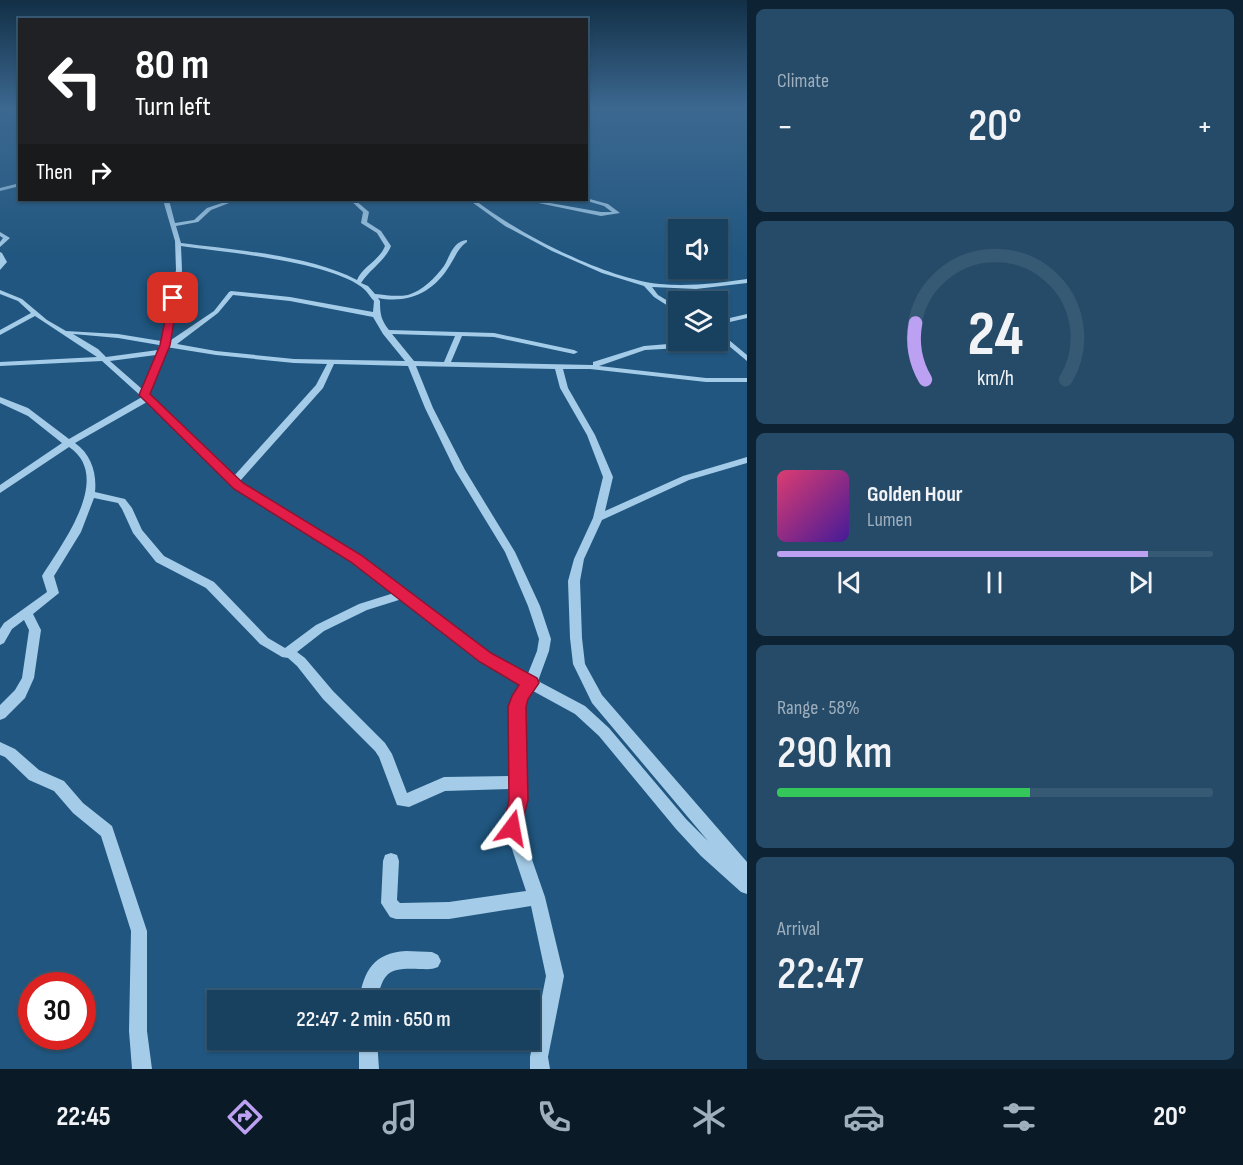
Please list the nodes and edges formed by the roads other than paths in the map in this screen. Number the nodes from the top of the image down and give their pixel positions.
1 (18, 185) edge
2 (0, 190) edge
3 (588, 200) edge
4 (166, 201) edge
5 (231, 201) edge
6 (354, 201) edge
7 (473, 201) edge
8 (532, 201) edge
9 (174, 225) junction
10 (0, 234) edge
11 (465, 241) dead end
12 (178, 244) junction
13 (0, 245) edge
14 (0, 254) edge
15 (0, 268) edge
16 (360, 281) junction
17 (747, 281) edge
18 (646, 284) junction
19 (0, 292) edge
20 (376, 296) junction
21 (668, 304) edge
22 (36, 313) junction
23 (376, 315) junction
24 (747, 316) edge
25 (728, 320) edge
26 (63, 331) junction
27 (386, 332) junction
28 (0, 333) edge
29 (460, 333) junction
30 (728, 342) edge
31 (668, 347) edge
32 (166, 348) junction
33 (574, 352) dead end
34 (105, 359) junction
35 (747, 359) edge
36 (332, 361) junction
37 (411, 363) junction
38 (0, 364) edge
39 (446, 365) junction
40 (559, 367) junction
41 (590, 367) junction
42 (747, 380) edge
43 (146, 396) junction
44 (0, 400) edge
45 (68, 443) junction
46 (747, 460) edge
47 (234, 482) junction
48 (0, 490) edge
49 (90, 494) junction
50 (598, 518) junction
51 (405, 594) junction
52 (27, 613) junction
53 (0, 640) edge
54 (290, 653) junction
55 (531, 683) junction
56 (0, 714) edge
57 (0, 748) edge
58 (519, 782) junction
59 (391, 861) dead end
60 (747, 875) edge
61 (747, 886) edge
62 (537, 897) junction
63 (432, 961) dead end
64 (370, 990) edge
65 (368, 1050) edge
66 (142, 1069) edge
67 (369, 1069) edge
68 (540, 1069) edge

1 - 2 street
3 - 8 street
4 - 9 street
5 - 9 street
6 - 16 street
7 - 18 street
9 - 12 street
10 - 13 street
11 - 20 street
12 - 16 street
12 - 32 street
14 - 15 street
16 - 20 street
17 - 18 street
18 - 21 street
19 - 22 street
20 - 23 street
22 - 26 street
22 - 28 street
23 - 27 street
23 - 32 street
24 - 25 street
26 - 32 street
26 - 34 street
27 - 29 street
27 - 37 street
29 - 33 street
29 - 39 street
30 - 35 street
31 - 41 street
32 - 34 street
32 - 36 street
32 - 43 street
34 - 38 street
34 - 43 street
36 - 37 street
36 - 47 street
37 - 39 street
37 - 55 street
39 - 40 street
40 - 41 street
40 - 50 street
41 - 42 street
43 - 45 street
43 - 47 street
44 - 45 street
45 - 48 street
45 - 49 street
46 - 50 street
47 - 51 street
49 - 52 street
49 - 54 street
50 - 60 street
51 - 54 street
51 - 55 street
52 - 53 street
52 - 56 street
54 - 58 street
55 - 58 street
55 - 61 street
57 - 66 street
58 - 62 street
59 - 62 street
62 - 68 street
63 - 64 street
65 - 67 street

